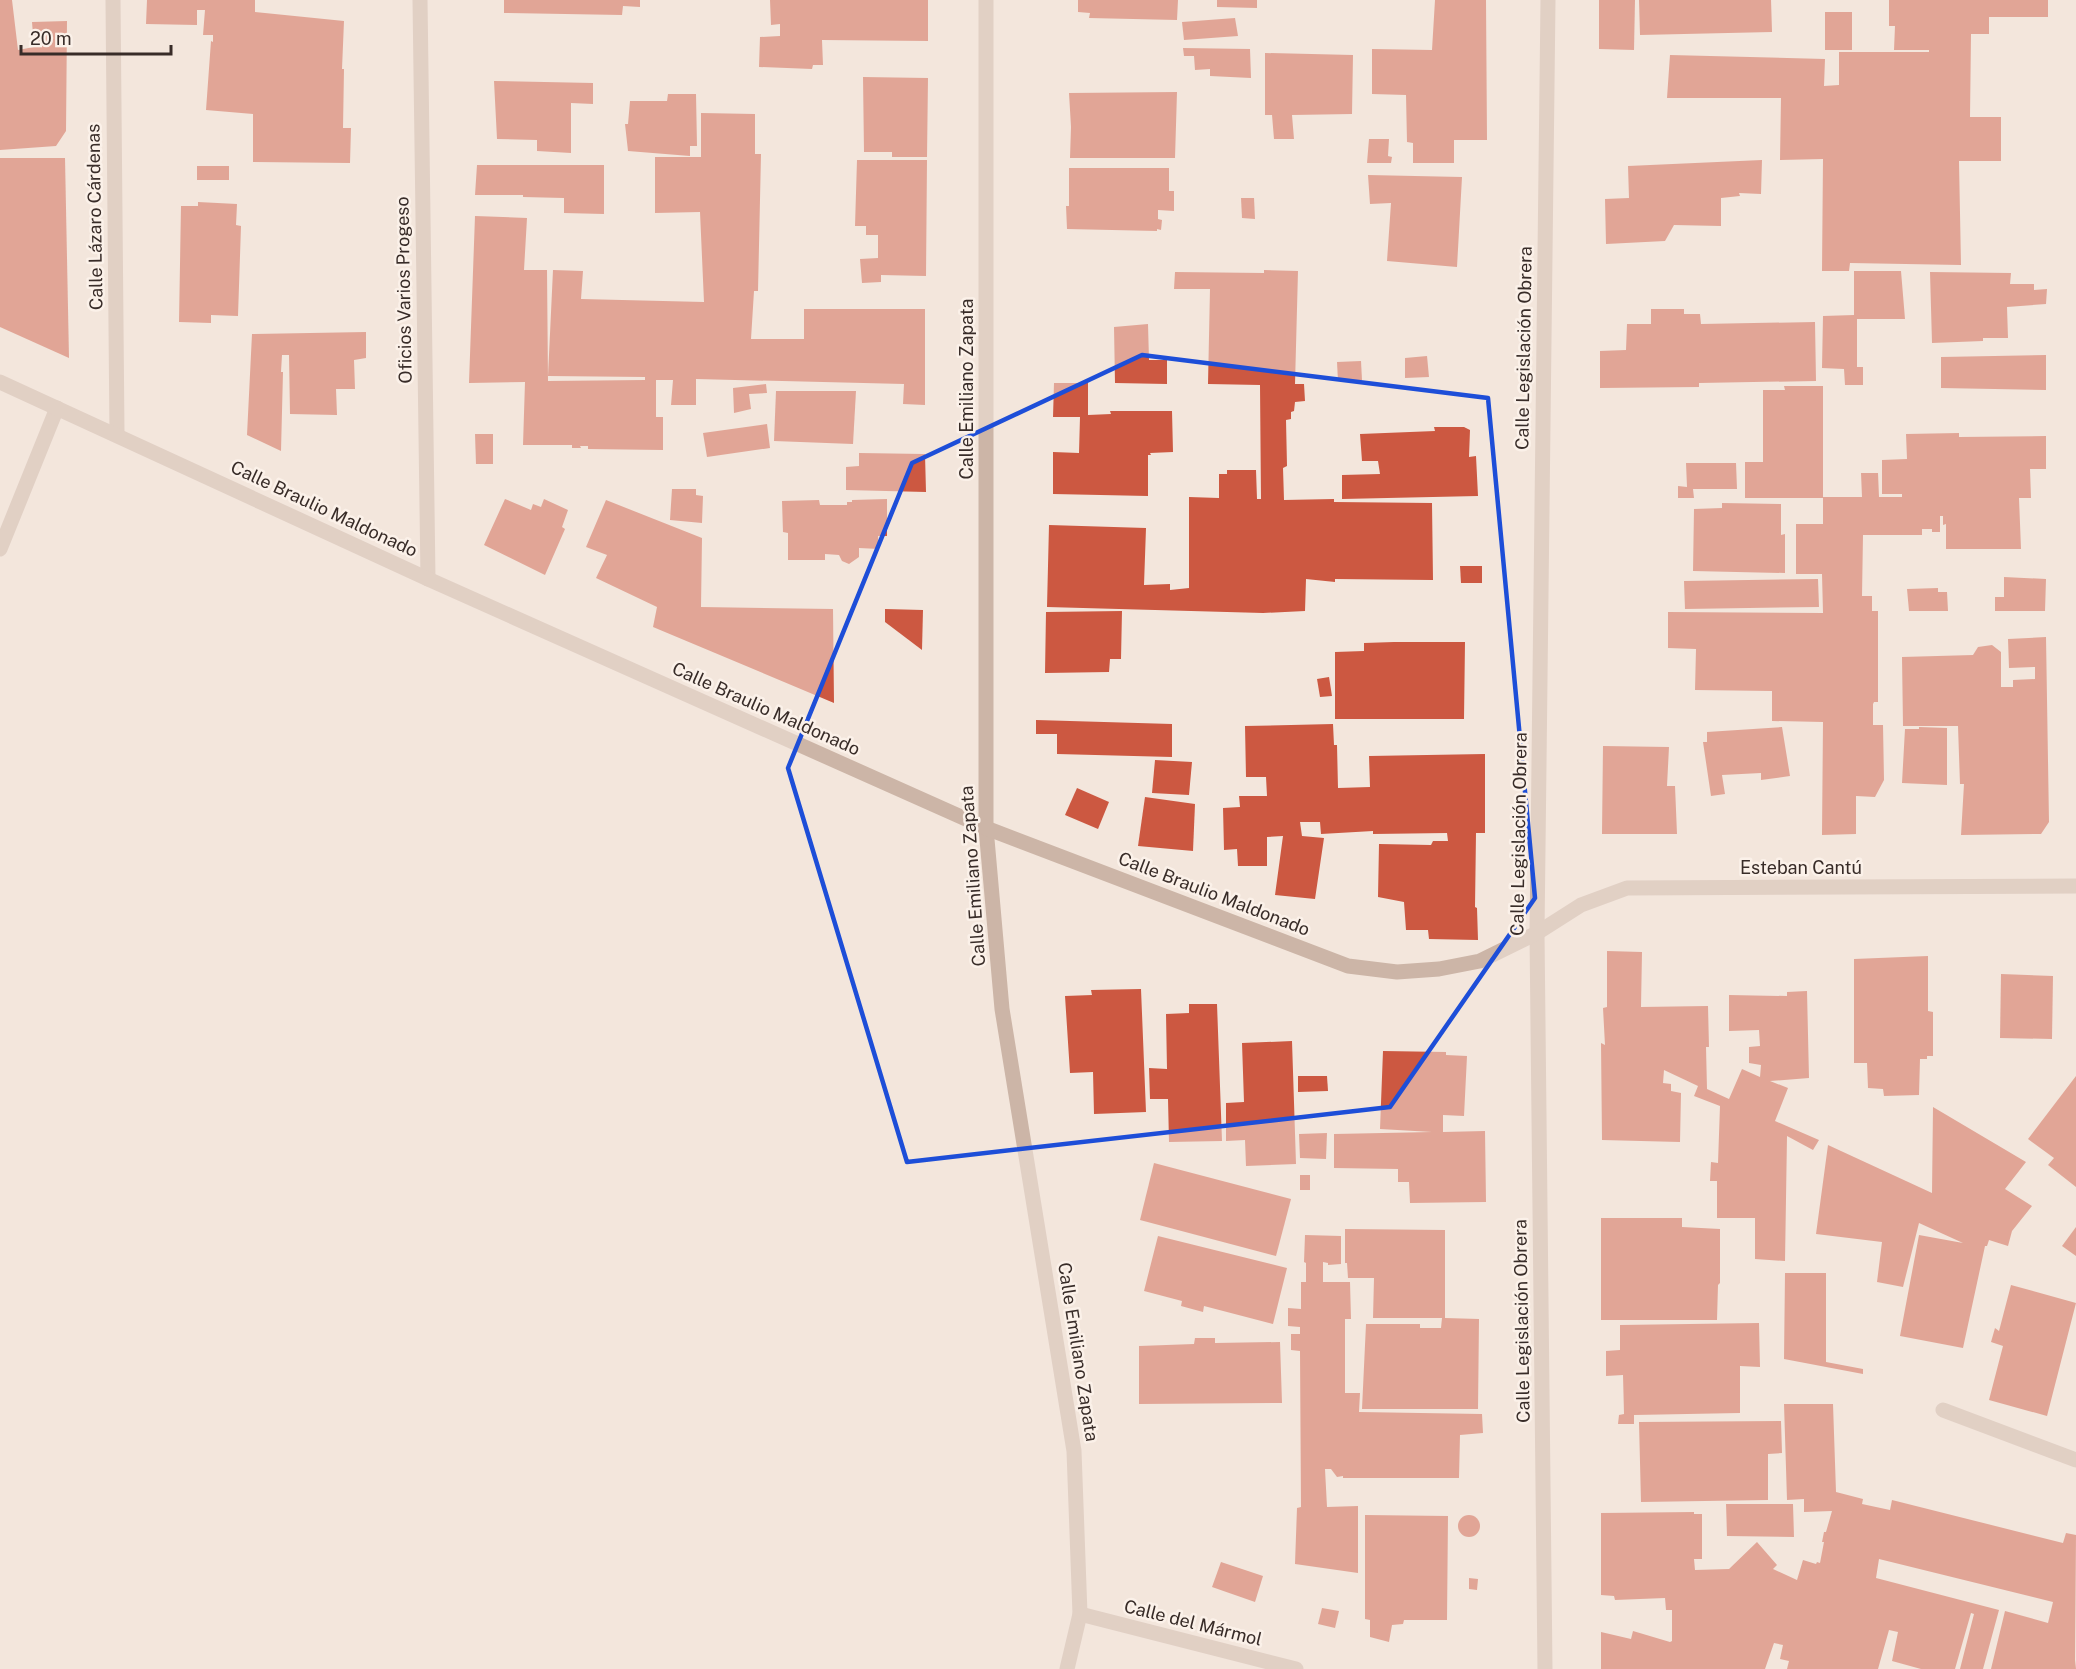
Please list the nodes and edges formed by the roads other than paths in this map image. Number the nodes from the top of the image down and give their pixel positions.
1 (113, 0) edge
2 (420, 0) edge
3 (986, 0) edge
4 (1548, 0) edge
5 (0, 382) edge
6 (57, 408) junction
7 (117, 434) junction
8 (0, 549) edge
9 (428, 579) junction
10 (986, 828) junction
11 (2076, 886) edge
12 (1537, 933) junction
13 (1943, 1410) dead end
14 (2076, 1460) edge
15 (1080, 1614) junction
16 (1067, 1669) edge
17 (1296, 1669) edge
18 (1545, 1669) edge

1 - 7 street, Calle Lázaro Cárdenas
2 - 9 street, Oficios Varios Progeso
3 - 10 street, Calle Emiliano Zapata
4 - 12 street, Calle Legislación Obrera
5 - 6 street, Calle Braulio Maldonado
6 - 7 street, Calle Braulio Maldonado
6 - 8 street
7 - 9 street, Calle Braulio Maldonado
9 - 10 street, Calle Braulio Maldonado
10 - 12 street, Calle Braulio Maldonado
10 - 15 street, Calle Emiliano Zapata
11 - 12 street, Esteban Cantú
12 - 18 street, Calle Legislación Obrera
13 - 14 street
15 - 16 street, Calle Emiliano Zapata
15 - 17 street, Calle del Mármol

